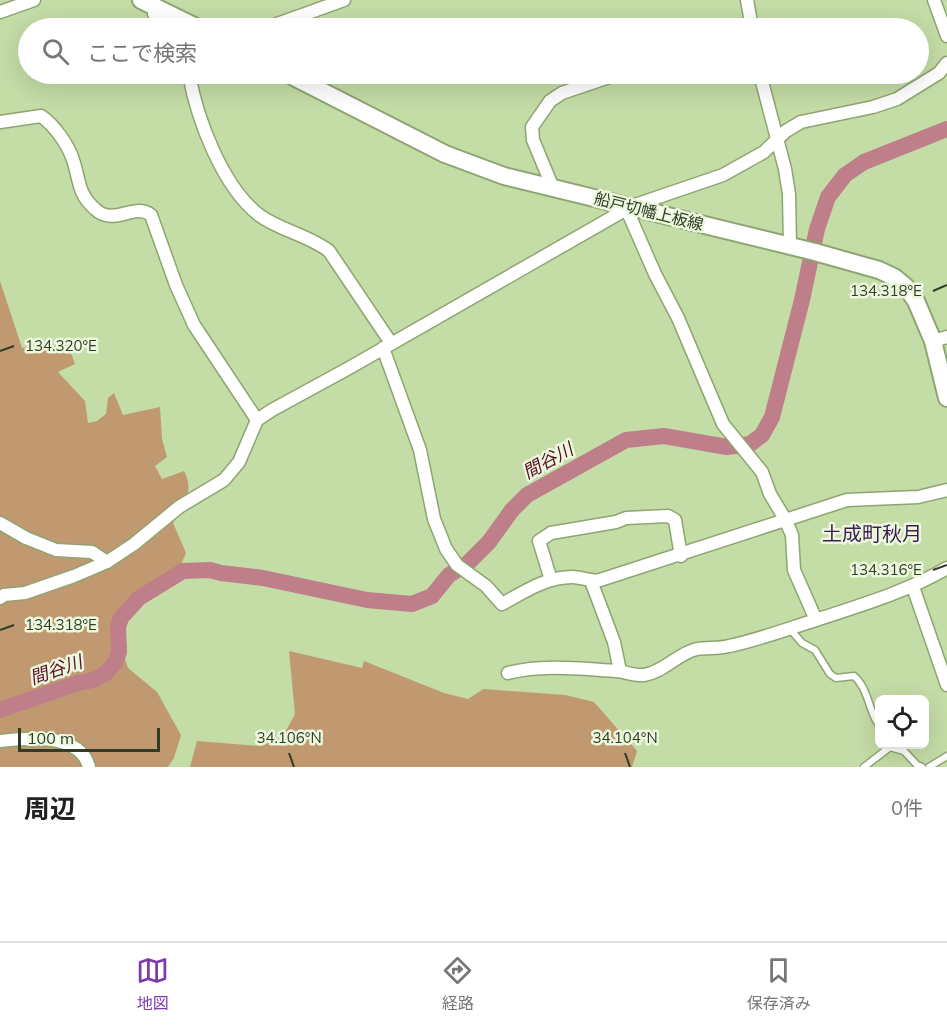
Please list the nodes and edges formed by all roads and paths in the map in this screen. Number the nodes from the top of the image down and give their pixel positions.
1 (34, 0) edge
2 (344, 0) edge
3 (747, 0) edge
4 (934, 0) edge
5 (148, 3) edge
6 (0, 12) edge
7 (157, 18) edge
8 (178, 18) edge
9 (294, 18) edge
10 (750, 18) edge
11 (947, 36) edge
12 (947, 63) edge
13 (929, 79) edge
14 (190, 84) edge
15 (308, 84) edge
16 (589, 84) edge
17 (763, 84) edge
18 (921, 84) edge
19 (0, 122) edge
20 (777, 140) junction
21 (553, 189) junction
22 (629, 208) junction
23 (790, 246) junction
24 (940, 339) edge
25 (387, 346) junction
26 (947, 398) edge
27 (257, 420) junction
28 (947, 490) edge
29 (785, 519) junction
30 (0, 523) edge
31 (681, 556) junction
32 (107, 562) junction
33 (947, 568) edge
34 (551, 580) junction
35 (591, 582) junction
36 (913, 587) junction
37 (0, 598) edge
38 (816, 620) junction
39 (790, 629) junction
40 (620, 671) junction
41 (508, 673) dead end
42 (947, 685) edge
43 (875, 720) edge
44 (0, 741) edge
45 (886, 749) edge
46 (898, 749) edge
47 (947, 756) edge
48 (89, 767) edge
49 (864, 767) edge
50 (922, 767) edge
51 (929, 767) edge

1 - 6 street
2 - 9 street
3 - 10 street
4 - 11 street
5 - 7 street
5 - 8 main road
12 - 13 street
14 - 25 street
15 - 21 main road, 船戸切幡上板線
16 - 21 street
17 - 20 street
18 - 20 street
19 - 27 street
20 - 22 street
20 - 23 street
21 - 22 main road, 船戸切幡上板線
22 - 23 main road, 船戸切幡上板線
22 - 25 street
22 - 29 street
23 - 24 main road, 船戸切幡上板線
24 - 26 main road, 船戸切幡上板線
25 - 27 street
25 - 34 street
27 - 32 street
28 - 29 street
29 - 31 street
29 - 38 street
30 - 32 street
31 - 34 street
31 - 35 street
32 - 37 street
33 - 36 street
34 - 35 street
35 - 40 street
36 - 38 street
36 - 42 street
38 - 39 street
39 - 40 street
39 - 43 lane
40 - 41 street
44 - 48 street
45 - 49 lane
46 - 50 lane
47 - 51 lane

